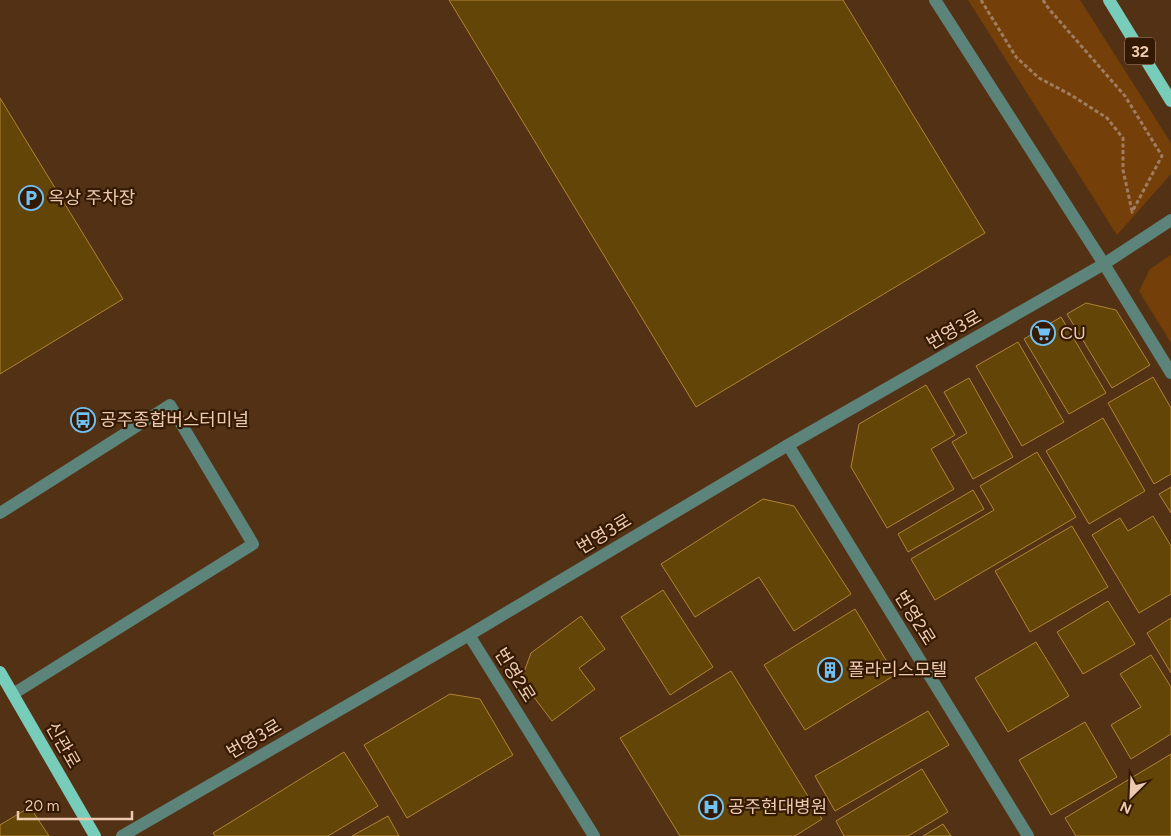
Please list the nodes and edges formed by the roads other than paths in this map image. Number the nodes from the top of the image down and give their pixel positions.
1 (934, 0) edge
2 (1109, 0) edge
3 (1171, 101) edge
4 (1171, 220) edge
5 (1104, 264) junction
6 (1171, 374) edge
7 (788, 445) junction
8 (0, 513) edge
9 (469, 635) junction
10 (0, 672) edge
11 (12, 694) junction
12 (95, 836) edge
13 (122, 836) edge
14 (594, 836) edge
15 (1028, 836) edge

1 - 5 street
2 - 3 main road, 32
4 - 5 street, 번영3로
5 - 6 street
5 - 7 street, 번영3로
7 - 9 street, 번영3로
7 - 15 street, 번영2로
8 - 11 street
9 - 13 street, 번영3로
9 - 14 street, 번영2로
10 - 11 main road, 신관로
11 - 12 main road, 신관로

